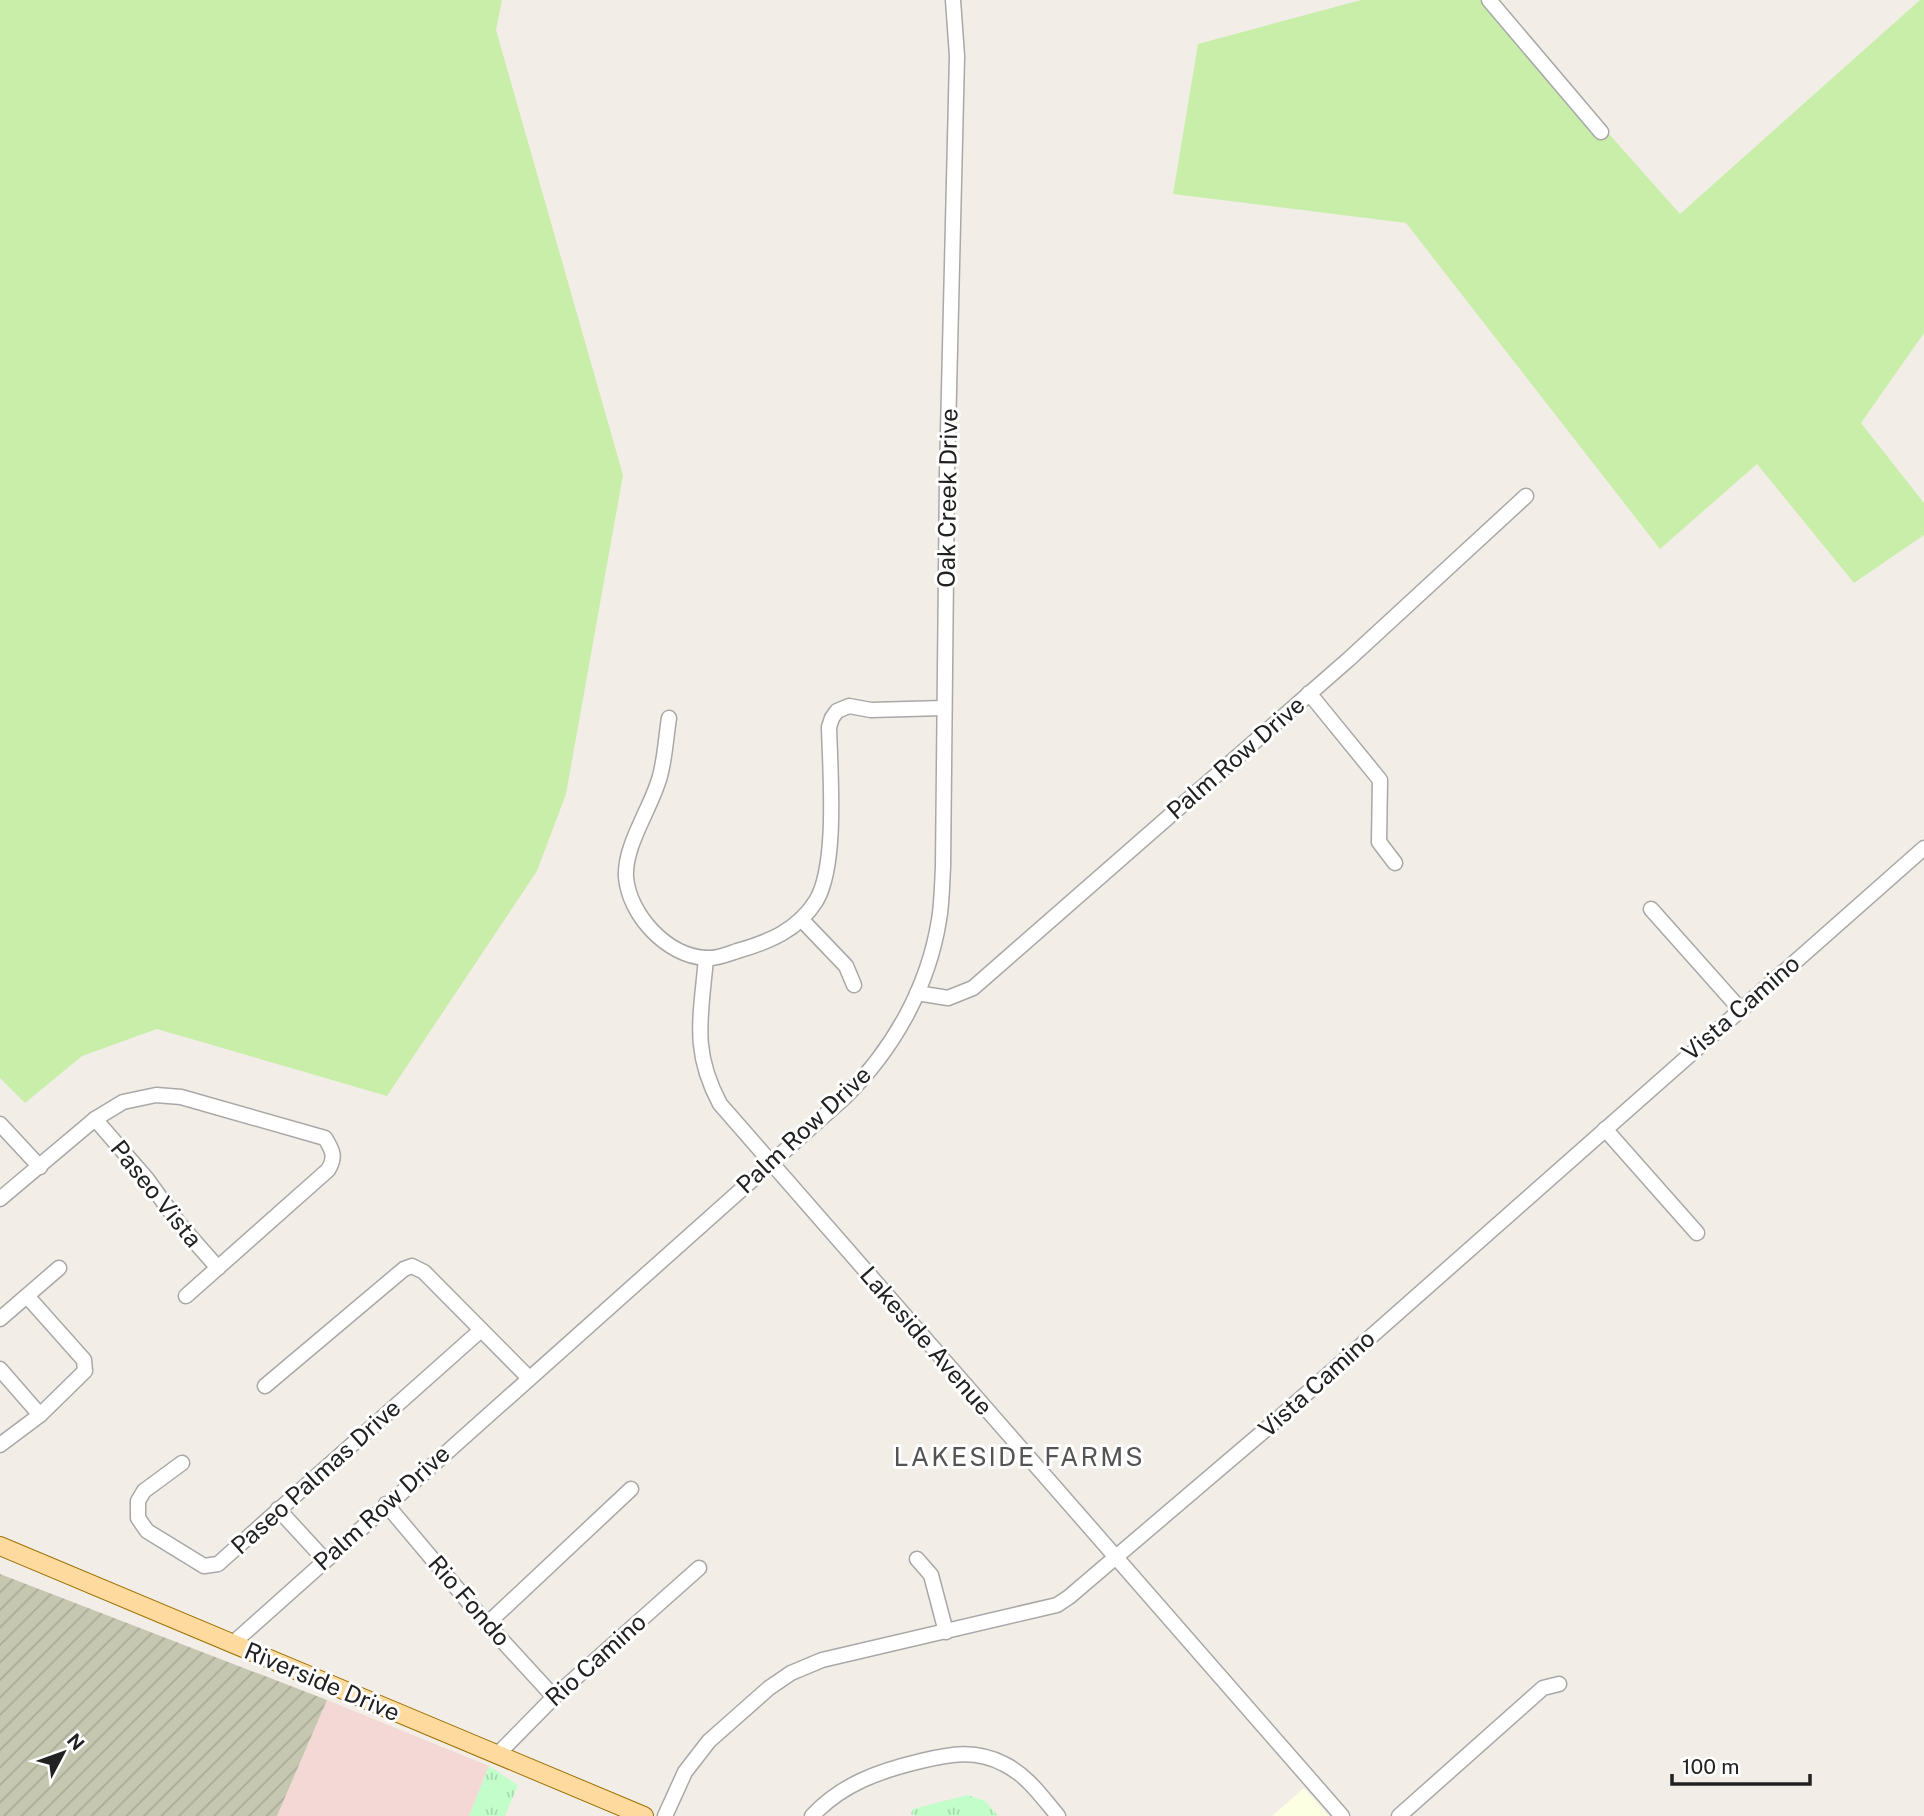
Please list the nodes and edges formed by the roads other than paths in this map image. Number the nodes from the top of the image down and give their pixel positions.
1 (953, 0) edge
2 (1489, 0) edge
3 (1601, 132) dead end
4 (1527, 496) dead end
5 (1309, 693) junction
6 (943, 708) junction
7 (669, 718) dead end
8 (1924, 848) edge
9 (1395, 863) dead end
10 (1651, 909) dead end
11 (800, 919) junction
12 (706, 958) junction
13 (854, 985) dead end
14 (917, 993) junction
15 (1740, 1009) junction
16 (95, 1119) junction
17 (0, 1124) edge
18 (1605, 1129) junction
19 (771, 1163) junction
20 (40, 1167) junction
21 (0, 1199) edge
22 (1697, 1233) dead end
23 (59, 1268) dead end
24 (218, 1268) junction
25 (27, 1296) junction
26 (186, 1296) dead end
27 (0, 1319) edge
28 (481, 1330) junction
29 (0, 1369) edge
30 (529, 1378) junction
31 (265, 1386) dead end
32 (40, 1415) junction
33 (0, 1445) edge
34 (182, 1463) dead end
35 (631, 1489) dead end
36 (386, 1504) junction
37 (278, 1509) junction
38 (0, 1546) edge
39 (1116, 1558) junction
40 (324, 1559) junction
41 (917, 1559) dead end
42 (699, 1568) dead end
43 (487, 1624) junction
44 (946, 1632) junction
45 (232, 1644) junction
46 (1559, 1684) dead end
47 (554, 1697) junction
48 (496, 1755) junction
49 (822, 1813) edge
50 (644, 1816) edge
51 (665, 1816) edge
52 (1058, 1816) edge
53 (1342, 1816) edge
54 (1399, 1816) edge

1 - 6 street, Oak Creek Drive
2 - 3 street
4 - 5 street, Palm Row Drive
5 - 9 street
5 - 14 street, Palm Row Drive
6 - 11 street
6 - 14 street, Oak Creek Drive
7 - 12 street
8 - 15 street, Vista Camino
10 - 15 street
11 - 12 street
11 - 13 street
12 - 19 street, Lakeside Avenue
14 - 19 street, Palm Row Drive
15 - 18 street, Vista Camino
16 - 20 street
16 - 24 street, Paseo Vista
16 - 24 street
17 - 20 street
18 - 22 street
18 - 39 street, Vista Camino
19 - 30 street, Palm Row Drive
19 - 39 street, Lakeside Avenue
20 - 21 street
23 - 25 street
24 - 26 street
25 - 27 street
25 - 32 street
28 - 30 street
28 - 31 street
28 - 37 street, Paseo Palmas Drive
29 - 32 street
30 - 36 street, Palm Row Drive
32 - 33 street
34 - 37 street, Paseo Palmas Drive
35 - 43 street
36 - 40 street, Palm Row Drive
36 - 43 street, Rio Fondo
37 - 40 street
38 - 45 main road, Riverside Drive
39 - 44 street, Vista Camino
39 - 53 street, Lakeside Avenue
40 - 45 street, Palm Row Drive
41 - 44 street
42 - 47 street, Rio Camino
43 - 47 street, Rio Fondo
44 - 51 street, Vista Camino
45 - 48 main road, Riverside Drive
46 - 54 street
47 - 48 street, Rio Camino
48 - 50 main road, Riverside Drive
49 - 52 street

